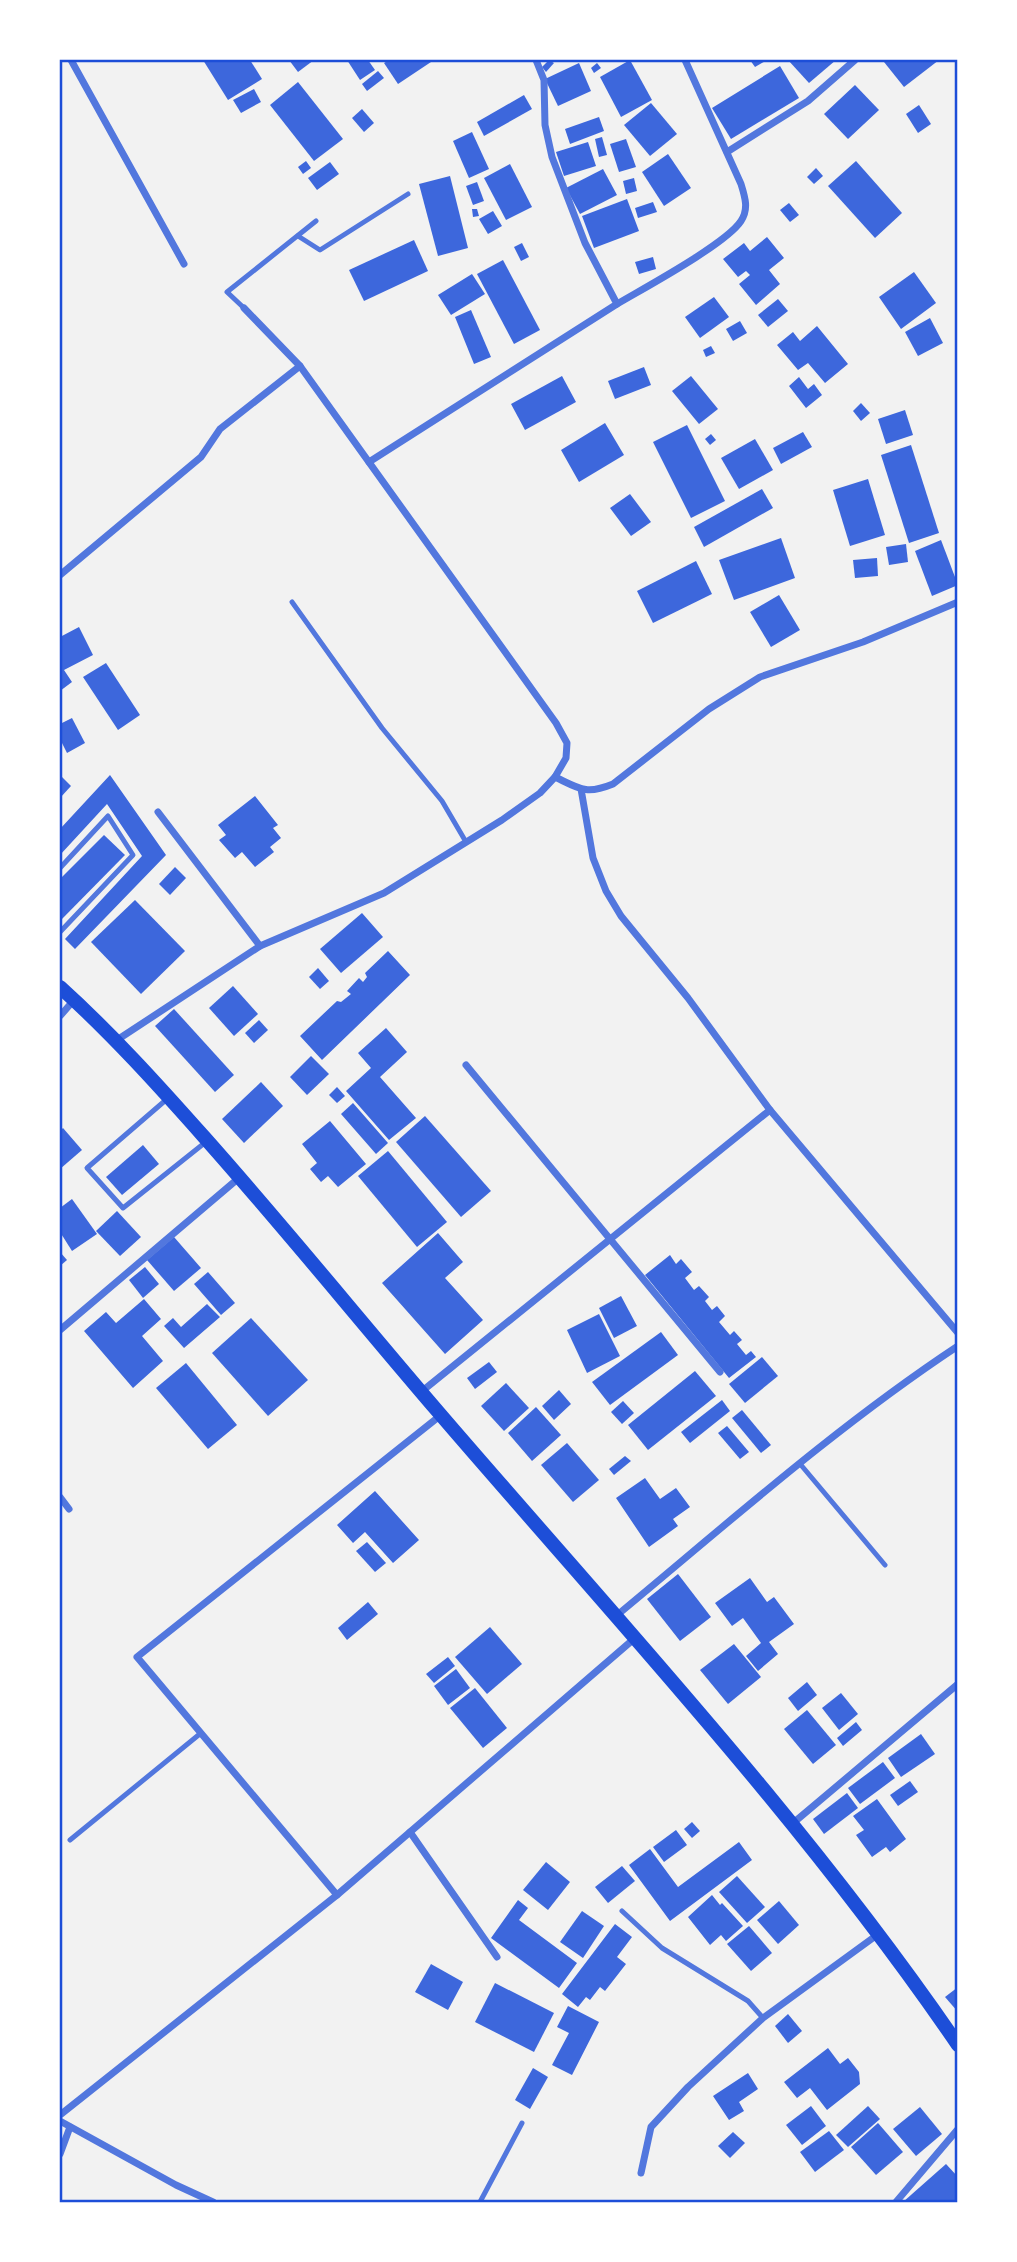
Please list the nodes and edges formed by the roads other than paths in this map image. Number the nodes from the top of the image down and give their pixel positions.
1 (71, 60) edge
2 (536, 60) edge
3 (685, 60) edge
4 (855, 60) edge
5 (727, 152) junction
6 (408, 194) dead end
7 (316, 221) dead end
8 (298, 236) junction
9 (184, 264) dead end
10 (617, 304) junction
11 (244, 308) joint
12 (300, 366) junction
13 (369, 462) junction
14 (60, 575) edge
15 (292, 602) dead end
16 (957, 602) edge
17 (555, 777) junction
18 (581, 789) junction
19 (158, 812) dead end
20 (466, 842) junction
21 (60, 868) edge
22 (60, 932) edge
23 (260, 946) junction
24 (60, 987) edge
25 (74, 1000) junction
26 (60, 1016) edge
27 (117, 1040) junction
28 (466, 1065) dead end
29 (169, 1097) junction
30 (770, 1110) junction
31 (207, 1140) junction
32 (240, 1177) junction
33 (609, 1240) junction
34 (60, 1330) edge
35 (957, 1333) edge
36 (957, 1346) edge
37 (720, 1372) dead end
38 (421, 1392) junction
39 (441, 1415) junction
40 (800, 1465) junction
41 (60, 1497) edge
42 (69, 1509) dead end
43 (885, 1565) dead end
44 (616, 1616) junction
45 (635, 1638) junction
46 (957, 1684) edge
47 (201, 1733) junction
48 (792, 1824) junction
49 (410, 1832) junction
50 (70, 1840) dead end
51 (337, 1895) junction
52 (622, 1912) dead end
53 (877, 1935) junction
54 (497, 1957) dead end
55 (763, 2018) junction
56 (957, 2045) edge
57 (60, 2115) edge
58 (60, 2121) edge
59 (522, 2123) dead end
60 (70, 2126) junction
61 (957, 2129) edge
62 (60, 2154) edge
63 (641, 2173) dead end
64 (212, 2202) edge
65 (480, 2203) edge
66 (896, 2203) edge

1 - 9 street
2 - 10 street
3 - 5 street
4 - 5 street
5 - 10 street
6 - 8 lane
7 - 8 lane
8 - 11 lane
10 - 13 street
11 - 12 street
12 - 13 street
12 - 14 street
13 - 17 street
15 - 20 lane
16 - 18 street
17 - 18 street
17 - 20 street
18 - 30 street
19 - 23 street
20 - 23 street
21 - 22 lane
23 - 27 street
24 - 25 main road
25 - 26 street
25 - 27 main road
27 - 29 main road
28 - 33 street
29 - 31 main road
29 - 31 lane
30 - 33 street
30 - 35 street
31 - 32 main road
32 - 34 street
32 - 38 main road
33 - 37 street
33 - 38 street
36 - 40 street
38 - 39 main road
39 - 44 main road
39 - 47 street
40 - 43 lane
40 - 44 street
41 - 42 street
44 - 45 main road
45 - 48 main road
45 - 49 street
46 - 48 street
47 - 50 lane
47 - 51 street
48 - 53 main road
49 - 51 street
49 - 54 street
51 - 57 street
52 - 55 lane
53 - 55 street
53 - 56 main road
55 - 63 street
58 - 60 street
59 - 65 lane
60 - 62 street
60 - 64 street
61 - 66 street

